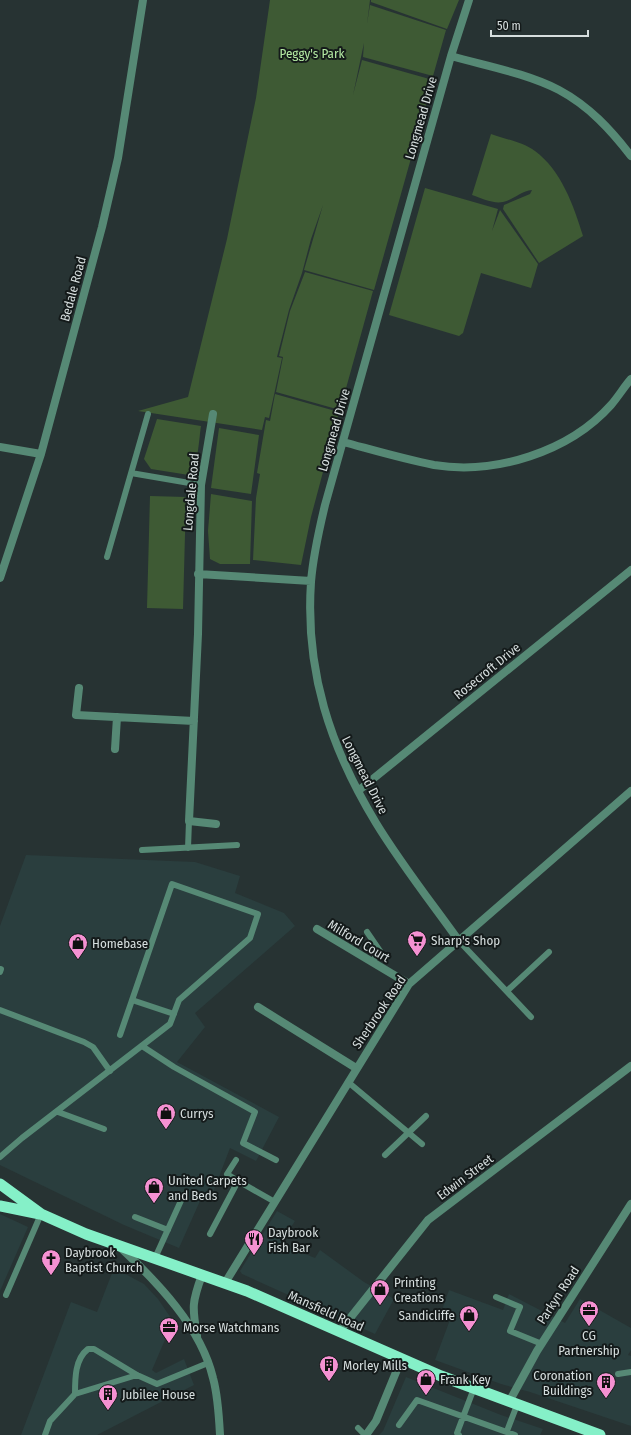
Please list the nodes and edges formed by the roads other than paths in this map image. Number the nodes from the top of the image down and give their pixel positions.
1 (143, 0) edge
2 (469, 0) edge
3 (451, 56) junction
4 (631, 156) edge
5 (631, 379) edge
6 (148, 414) dead end
7 (213, 414) dead end
8 (343, 442) junction
9 (0, 447) edge
10 (41, 454) junction
11 (131, 473) junction
12 (201, 485) junction
13 (107, 557) dead end
14 (631, 570) edge
15 (198, 574) junction
16 (0, 578) edge
17 (311, 581) junction
18 (79, 688) dead end
19 (116, 717) junction
20 (194, 721) junction
21 (115, 749) dead end
22 (358, 791) junction
23 (631, 791) edge
24 (189, 821) junction
25 (216, 824) dead end
26 (237, 845) dead end
27 (188, 848) junction
28 (142, 850) dead end
29 (317, 930) dead end
30 (367, 932) dead end
31 (459, 942) junction
32 (549, 952) dead end
33 (372, 962) junction
34 (409, 984) junction
35 (507, 990) junction
36 (132, 1000) junction
37 (258, 1007) dead end
38 (0, 1010) edge
39 (174, 1014) junction
40 (531, 1017) dead end
41 (120, 1035) dead end
42 (142, 1046) junction
43 (631, 1066) edge
44 (356, 1068) junction
45 (110, 1071) junction
46 (348, 1082) junction
47 (58, 1112) junction
48 (426, 1116) dead end
49 (104, 1129) dead end
50 (409, 1132) junction
51 (422, 1144) dead end
52 (385, 1155) dead end
53 (0, 1157) edge
54 (236, 1160) dead end
55 (276, 1160) dead end
56 (238, 1181) junction
57 (0, 1184) edge
58 (184, 1194) dead end
59 (275, 1202) junction
60 (631, 1204) edge
61 (0, 1206) edge
62 (40, 1214) junction
63 (135, 1217) dead end
64 (168, 1230) junction
65 (210, 1234) dead end
66 (119, 1246) junction
67 (155, 1258) junction
68 (202, 1275) junction
69 (225, 1283) junction
70 (6, 1295) dead end
71 (496, 1297) dead end
72 (339, 1332) junction
73 (197, 1340) junction
74 (542, 1344) junction
75 (401, 1360) junction
76 (208, 1362) junction
77 (631, 1372) edge
78 (618, 1374) dead end
79 (137, 1375) junction
80 (474, 1388) junction
81 (75, 1394) junction
82 (513, 1404) junction
83 (463, 1416) junction
84 (399, 1425) dead end
85 (358, 1428) dead end
86 (507, 1431) junction
87 (45, 1435) edge
88 (220, 1435) edge
89 (365, 1435) edge
90 (459, 1435) edge
91 (515, 1435) edge
92 (599, 1435) edge

1 - 10 street, Bedale Road
2 - 3 street, Longmead Drive
3 - 4 street
3 - 8 street, Longmead Drive
5 - 8 street
6 - 11 lane
7 - 12 street, Longdale Road
8 - 17 street, Longmead Drive
9 - 10 street
10 - 16 street, Bedale Road
11 - 12 lane
11 - 13 lane
12 - 15 street, Longdale Road
14 - 22 street, Rosecroft Drive
15 - 17 street
15 - 20 street, Longdale Road
17 - 22 street, Longmead Drive
18 - 19 street
19 - 20 street
19 - 21 street
20 - 24 street, Longdale Road
22 - 31 street, Longmead Drive
23 - 31 street, Sherbrook Road
24 - 25 street
24 - 27 lane
26 - 27 lane
27 - 28 lane
29 - 33 street, Milford Court
30 - 33 lane
31 - 34 street, Sherbrook Road
31 - 35 lane
32 - 35 lane
33 - 34 street, Milford Court
34 - 44 street, Sherbrook Road
35 - 40 lane
36 - 39 lane
36 - 39 lane
36 - 41 lane
37 - 44 street
38 - 45 lane
39 - 42 lane
42 - 45 lane
42 - 55 lane
43 - 72 street, Edwin Street
44 - 46 street, Sherbrook Road
45 - 47 lane
46 - 50 lane
46 - 59 street, Sherbrook Road
47 - 49 lane
47 - 53 lane
48 - 50 lane
50 - 51 lane
50 - 52 lane
54 - 56 lane
56 - 59 lane
56 - 65 lane
57 - 62 highway, Mansfield Road
58 - 64 lane
59 - 69 street, Sherbrook Road
60 - 74 street, Parkyn Road
61 - 62 highway, Mansfield Road
62 - 66 highway, Mansfield Road
62 - 70 lane
63 - 64 lane
64 - 67 lane
66 - 67 highway, Mansfield Road
66 - 73 street
67 - 68 highway, Mansfield Road
68 - 69 highway, Mansfield Road
68 - 73 street
69 - 72 highway, Mansfield Road
71 - 74 lane
72 - 75 highway, Mansfield Road
73 - 76 street
74 - 82 street, Parkyn Road
75 - 80 highway, Mansfield Road
75 - 89 street
76 - 79 lane
76 - 88 street
77 - 78 lane
79 - 81 lane
79 - 81 lane
80 - 82 highway, Mansfield Road
80 - 83 lane
81 - 87 lane
82 - 86 lane
82 - 92 highway, Mansfield Road
83 - 84 lane
83 - 86 lane
83 - 90 lane
85 - 89 lane
86 - 91 lane

